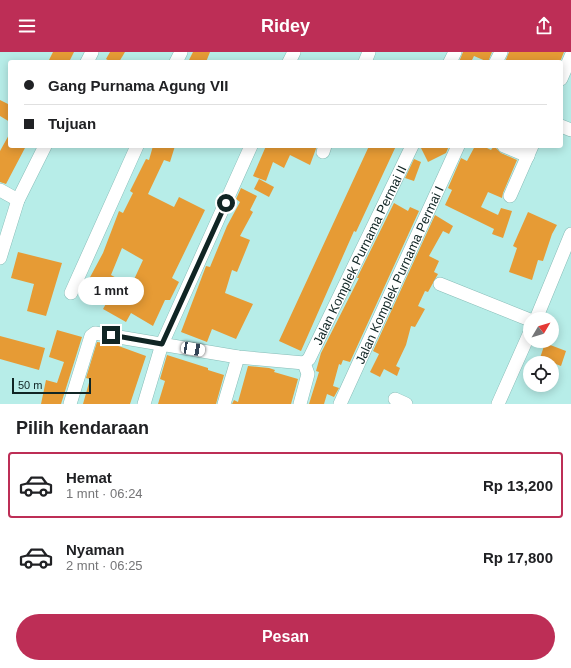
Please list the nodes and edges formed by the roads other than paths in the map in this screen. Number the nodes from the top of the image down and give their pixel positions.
1 (571, 56) edge
2 (563, 74) edge
3 (44, 148) edge
4 (136, 148) edge
5 (250, 148) edge
6 (411, 148) edge
7 (457, 148) edge
8 (514, 148) edge
9 (530, 151) edge
10 (0, 190) edge
11 (510, 196) dead end
12 (18, 200) junction
13 (571, 234) edge
14 (0, 258) edge
15 (440, 284) dead end
16 (71, 293) dead end
17 (539, 312) edge
18 (523, 317) edge
19 (162, 344) junction
20 (523, 348) edge
21 (238, 357) junction
22 (304, 363) junction
23 (70, 404) edge
24 (144, 404) edge
25 (224, 404) edge
26 (300, 404) edge
27 (340, 404) edge
28 (498, 404) edge

1 - 2 street
3 - 12 street
4 - 16 street
5 - 19 street
6 - 22 street, Jalan Komplek Purnama Permai II
7 - 27 street, Jalan Komplek Purnama Permai I
8 - 9 street
9 - 11 street
10 - 12 street
12 - 14 street
13 - 17 street
15 - 18 street
19 - 21 street
19 - 23 street
19 - 24 street
20 - 28 street
21 - 22 street
21 - 25 street
22 - 26 street

